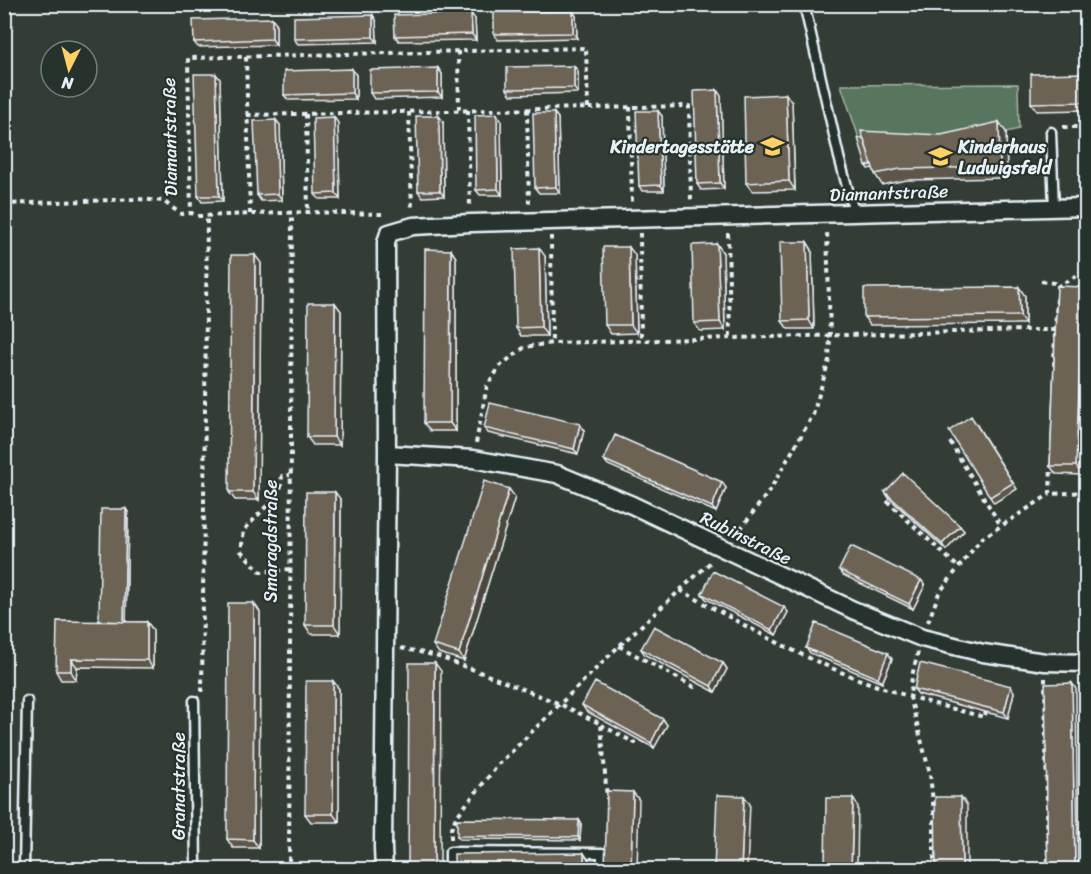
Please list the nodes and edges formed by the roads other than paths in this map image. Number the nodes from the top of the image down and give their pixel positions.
1 (804, 4) edge
2 (1051, 132) road end
3 (1086, 207) edge
4 (1054, 208) junction
5 (854, 212) junction
6 (387, 454) junction
7 (1086, 663) edge
8 (27, 701) dead end
9 (194, 701) road end
10 (24, 870) edge
11 (196, 870) edge
12 (384, 870) edge
13 (450, 870) edge
14 (602, 870) edge

1 - 5 lane
2 - 4 lane
3 - 4 street, Diamantstraße
4 - 5 street, Diamantstraße
5 - 6 street, Diamantstraße
6 - 7 street, Rubinstraße
6 - 12 street
8 - 10 lane
9 - 11 lane, Granatstraße
13 - 14 lane

